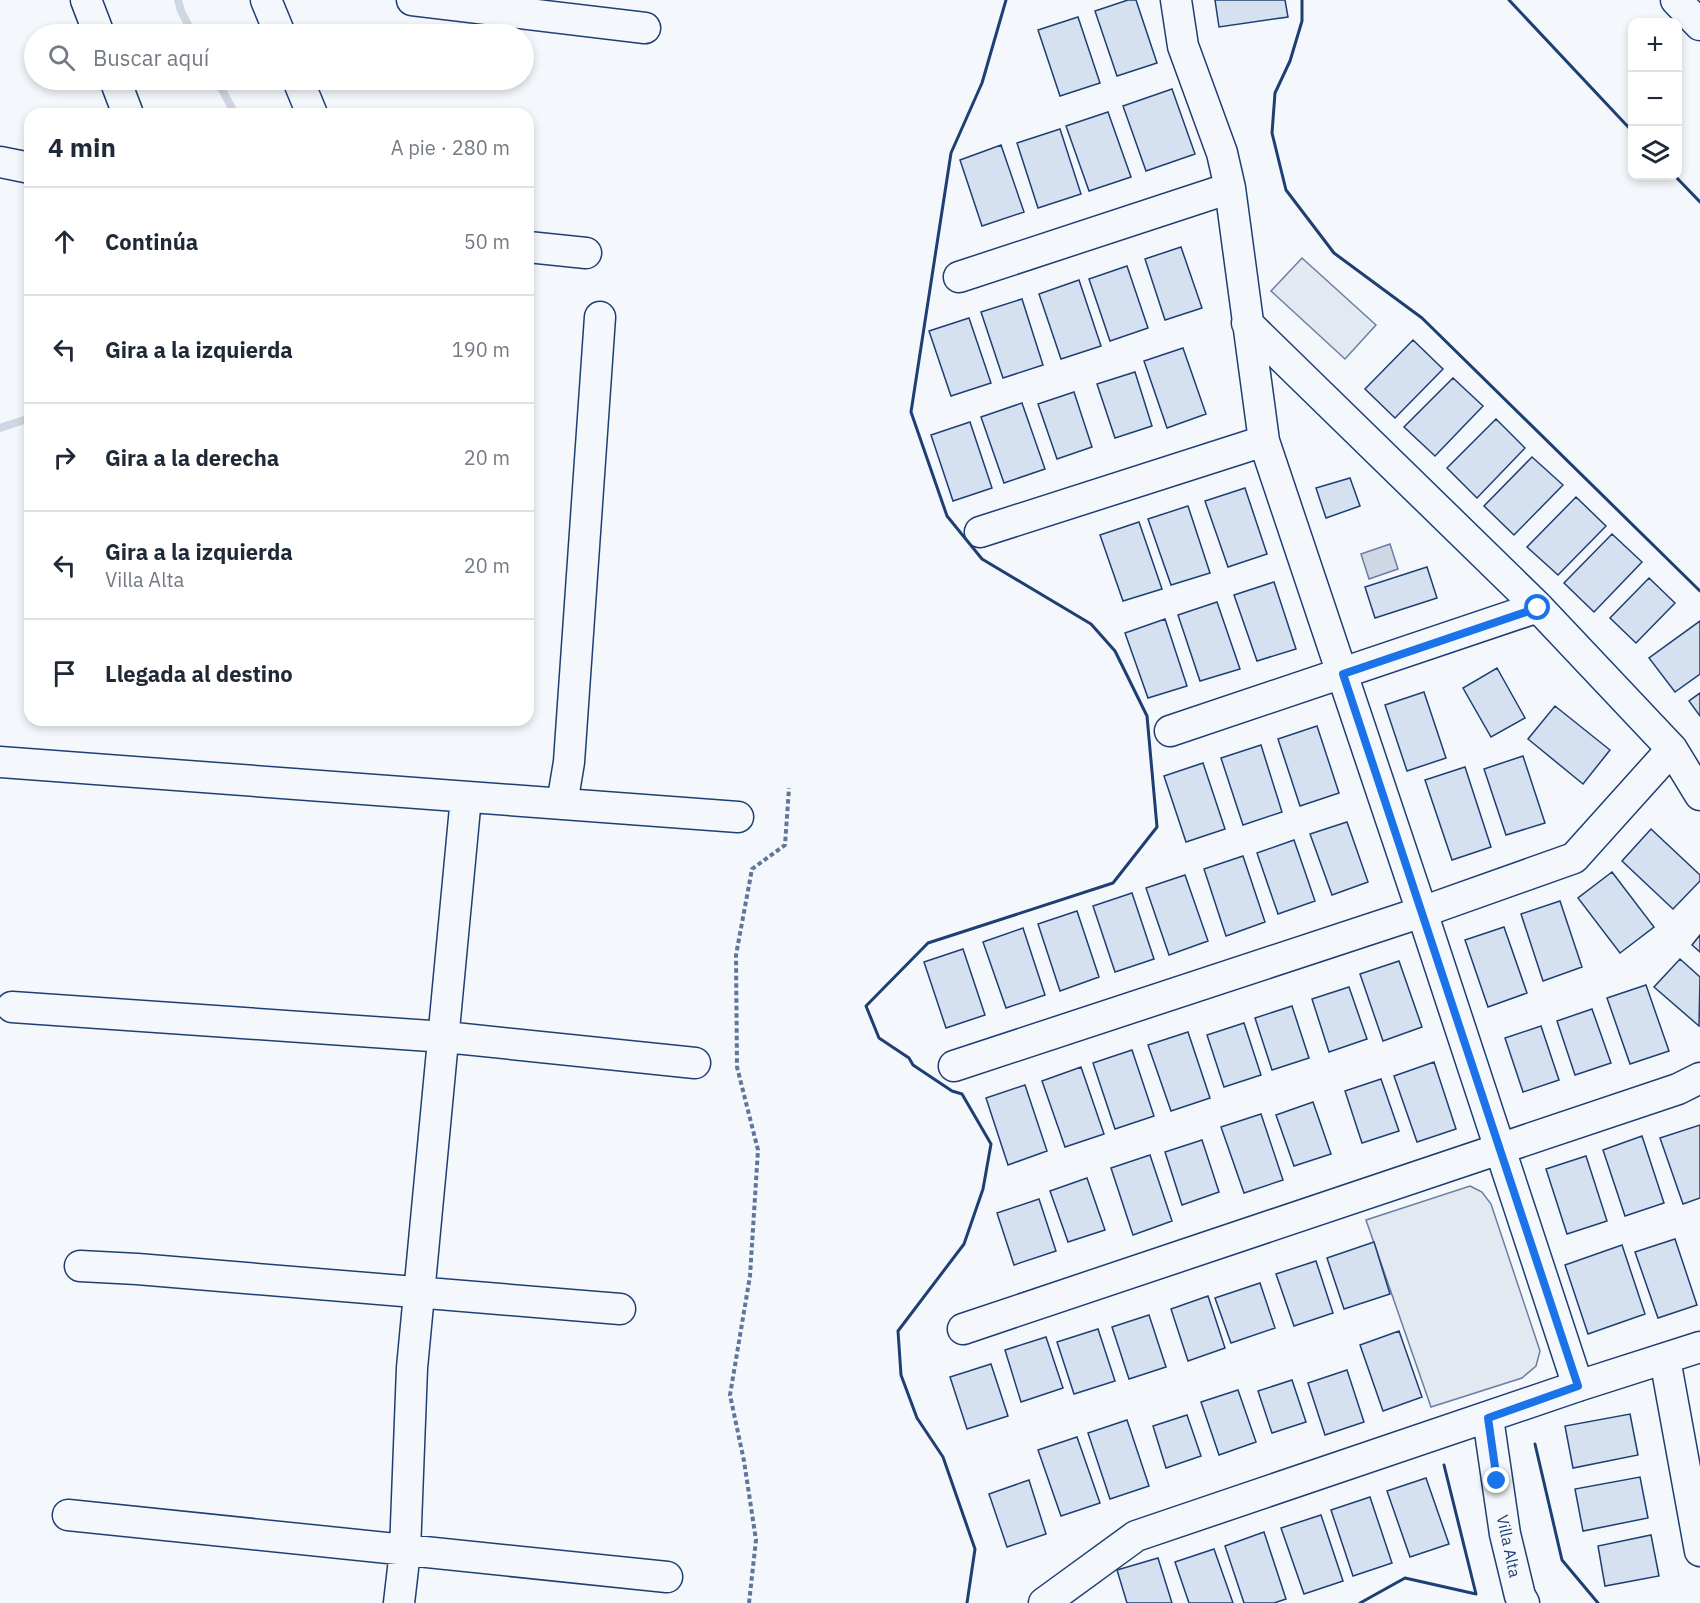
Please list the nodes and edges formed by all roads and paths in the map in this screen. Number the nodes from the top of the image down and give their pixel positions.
1 (86, 0) edge
2 (266, 0) edge
3 (411, 0) edge
4 (1176, 0) edge
5 (1676, 0) edge
6 (95, 24) edge
7 (276, 24) edge
8 (1700, 25) edge
9 (645, 28) dead end
10 (119, 90) edge
11 (302, 90) edge
12 (126, 108) edge
13 (310, 108) edge
14 (0, 162) edge
15 (24, 167) edge
16 (1230, 188) junction
17 (534, 247) edge
18 (586, 253) dead end
19 (959, 278) dead end
20 (600, 317) dead end
21 (1247, 323) junction
22 (1264, 441) junction
23 (980, 532) dead end
24 (1538, 608) junction
25 (1343, 674) junction
26 (1170, 731) dead end
27 (1672, 749) junction
28 (0, 762) edge
29 (789, 788) dead end
30 (1700, 795) edge
31 (466, 797) junction
32 (562, 804) junction
33 (738, 817) dead end
34 (1422, 912) junction
35 (12, 1007) dead end
36 (445, 1037) junction
37 (695, 1063) dead end
38 (954, 1066) dead end
39 (1700, 1078) edge
40 (1499, 1150) junction
41 (80, 1266) dead end
42 (420, 1293) junction
43 (620, 1309) dead end
44 (963, 1329) dead end
45 (1700, 1347) edge
46 (1665, 1359) junction
47 (1578, 1386) junction
48 (1488, 1418) junction
49 (68, 1515) dead end
50 (405, 1551) junction
51 (1700, 1551) edge
52 (667, 1577) dead end
53 (399, 1603) edge
54 (749, 1603) edge
55 (1044, 1603) edge
56 (1524, 1603) edge

1 - 6 street
2 - 7 street
3 - 9 street
4 - 16 street
5 - 8 street
10 - 12 street
11 - 13 street
14 - 15 street
16 - 19 street
16 - 21 street
17 - 18 street
20 - 32 street
21 - 22 street
21 - 24 street
22 - 23 street
22 - 25 street
24 - 25 street
24 - 27 street
25 - 26 street
25 - 34 street
27 - 30 street
27 - 34 street
28 - 31 street
29 - 54 path
31 - 32 street
31 - 36 street
32 - 33 street
34 - 38 street
34 - 40 street
35 - 36 street
36 - 37 street
36 - 42 street
39 - 40 street
40 - 44 street
40 - 47 street
41 - 42 street
42 - 43 street
42 - 50 street
45 - 46 street
46 - 47 street
46 - 51 street
47 - 48 street
48 - 55 street
48 - 56 street, Villa Alta
49 - 50 street
50 - 52 street
50 - 53 street

